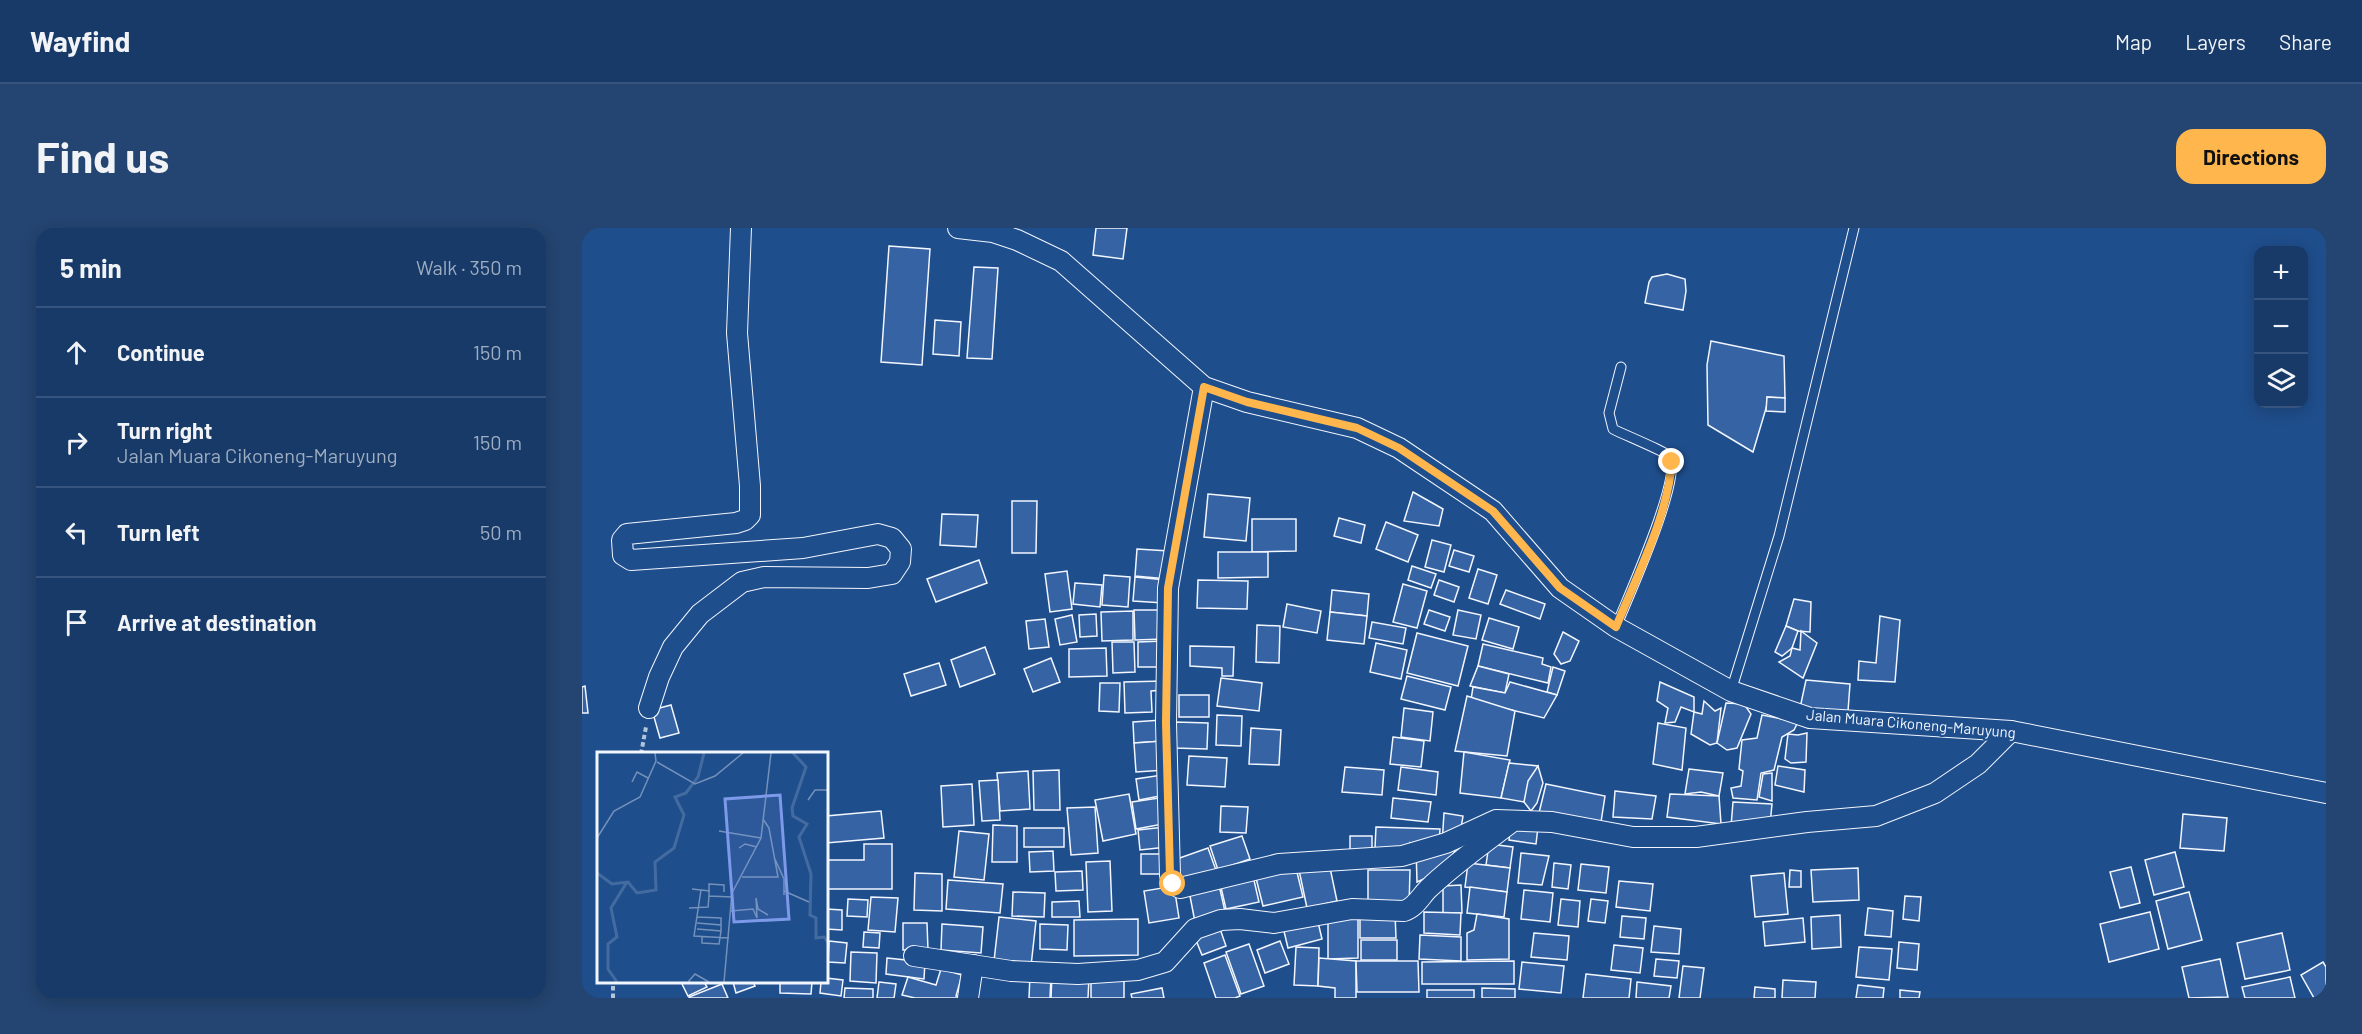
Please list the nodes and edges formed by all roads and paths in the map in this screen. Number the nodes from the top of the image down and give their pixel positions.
1 (741, 228) edge
2 (958, 228) edge
3 (1854, 228) edge
4 (1621, 367) dead end
5 (1204, 387) junction
6 (1616, 627) junction
7 (1731, 691) junction
8 (649, 708) joint
9 (2011, 731) junction
10 (641, 752) edge
11 (2326, 793) edge
12 (1515, 819) junction
13 (914, 956) dead end
14 (973, 965) junction
15 (968, 998) edge

1 - 8 street
2 - 5 street, Jalan Muara Cikoneng-Maruyung
3 - 7 lane
4 - 6 lane
5 - 6 street, Jalan Muara Cikoneng-Maruyung
5 - 12 street
6 - 7 street, Jalan Muara Cikoneng-Maruyung
7 - 9 street, Jalan Muara Cikoneng-Maruyung
8 - 10 path
9 - 11 street, Jalan Muara Cikoneng-Maruyung
9 - 12 street
12 - 14 street
13 - 14 street
14 - 15 street

